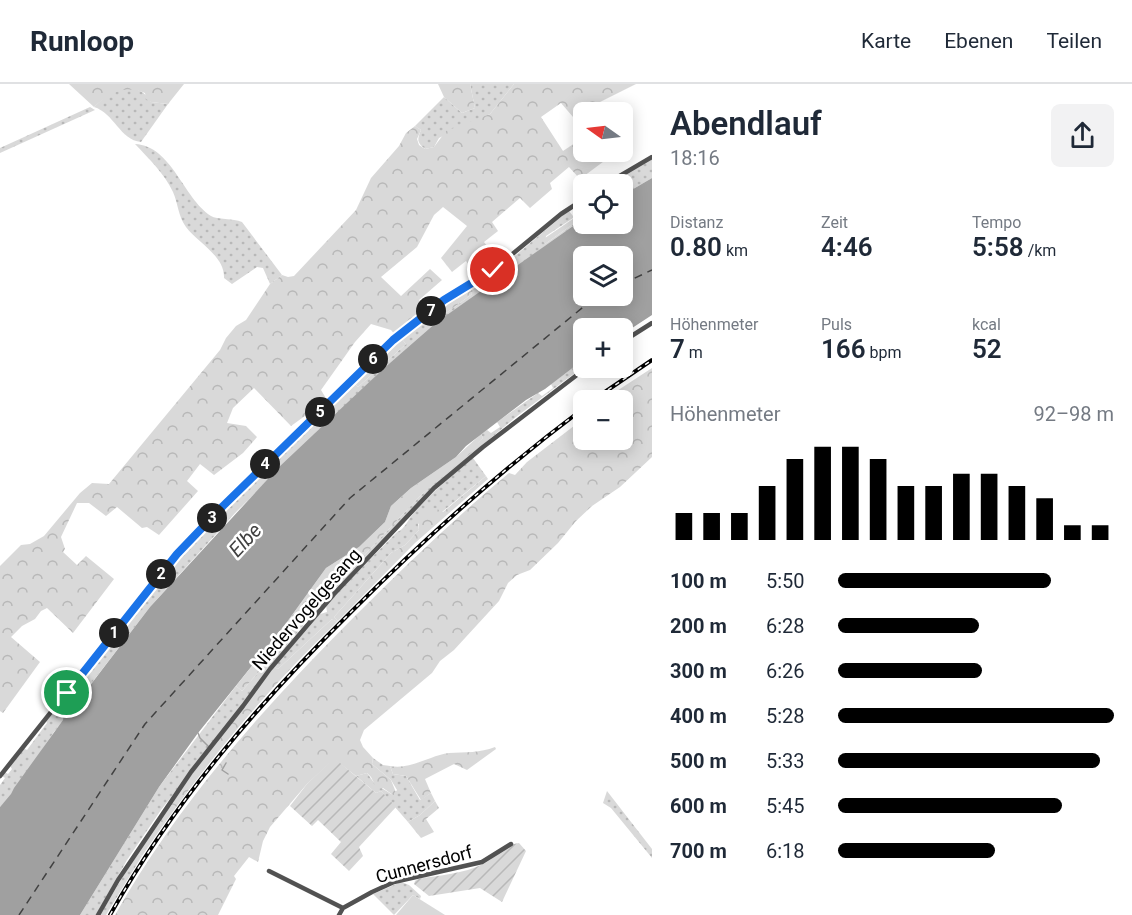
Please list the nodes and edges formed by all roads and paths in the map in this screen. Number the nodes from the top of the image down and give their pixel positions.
1 (652, 157) edge
2 (623, 174) edge
3 (573, 206) edge
4 (652, 323) edge
5 (633, 335) edge
6 (573, 378) edge
7 (0, 776) edge
8 (511, 844) dead end
9 (270, 871) dead end
10 (343, 908) junction
11 (98, 915) edge
12 (339, 915) edge

1 - 2 street
3 - 7 street
4 - 5 street
6 - 11 street, Niedervogelgesang
8 - 10 street, Cunnersdorf
9 - 10 street
10 - 12 street

